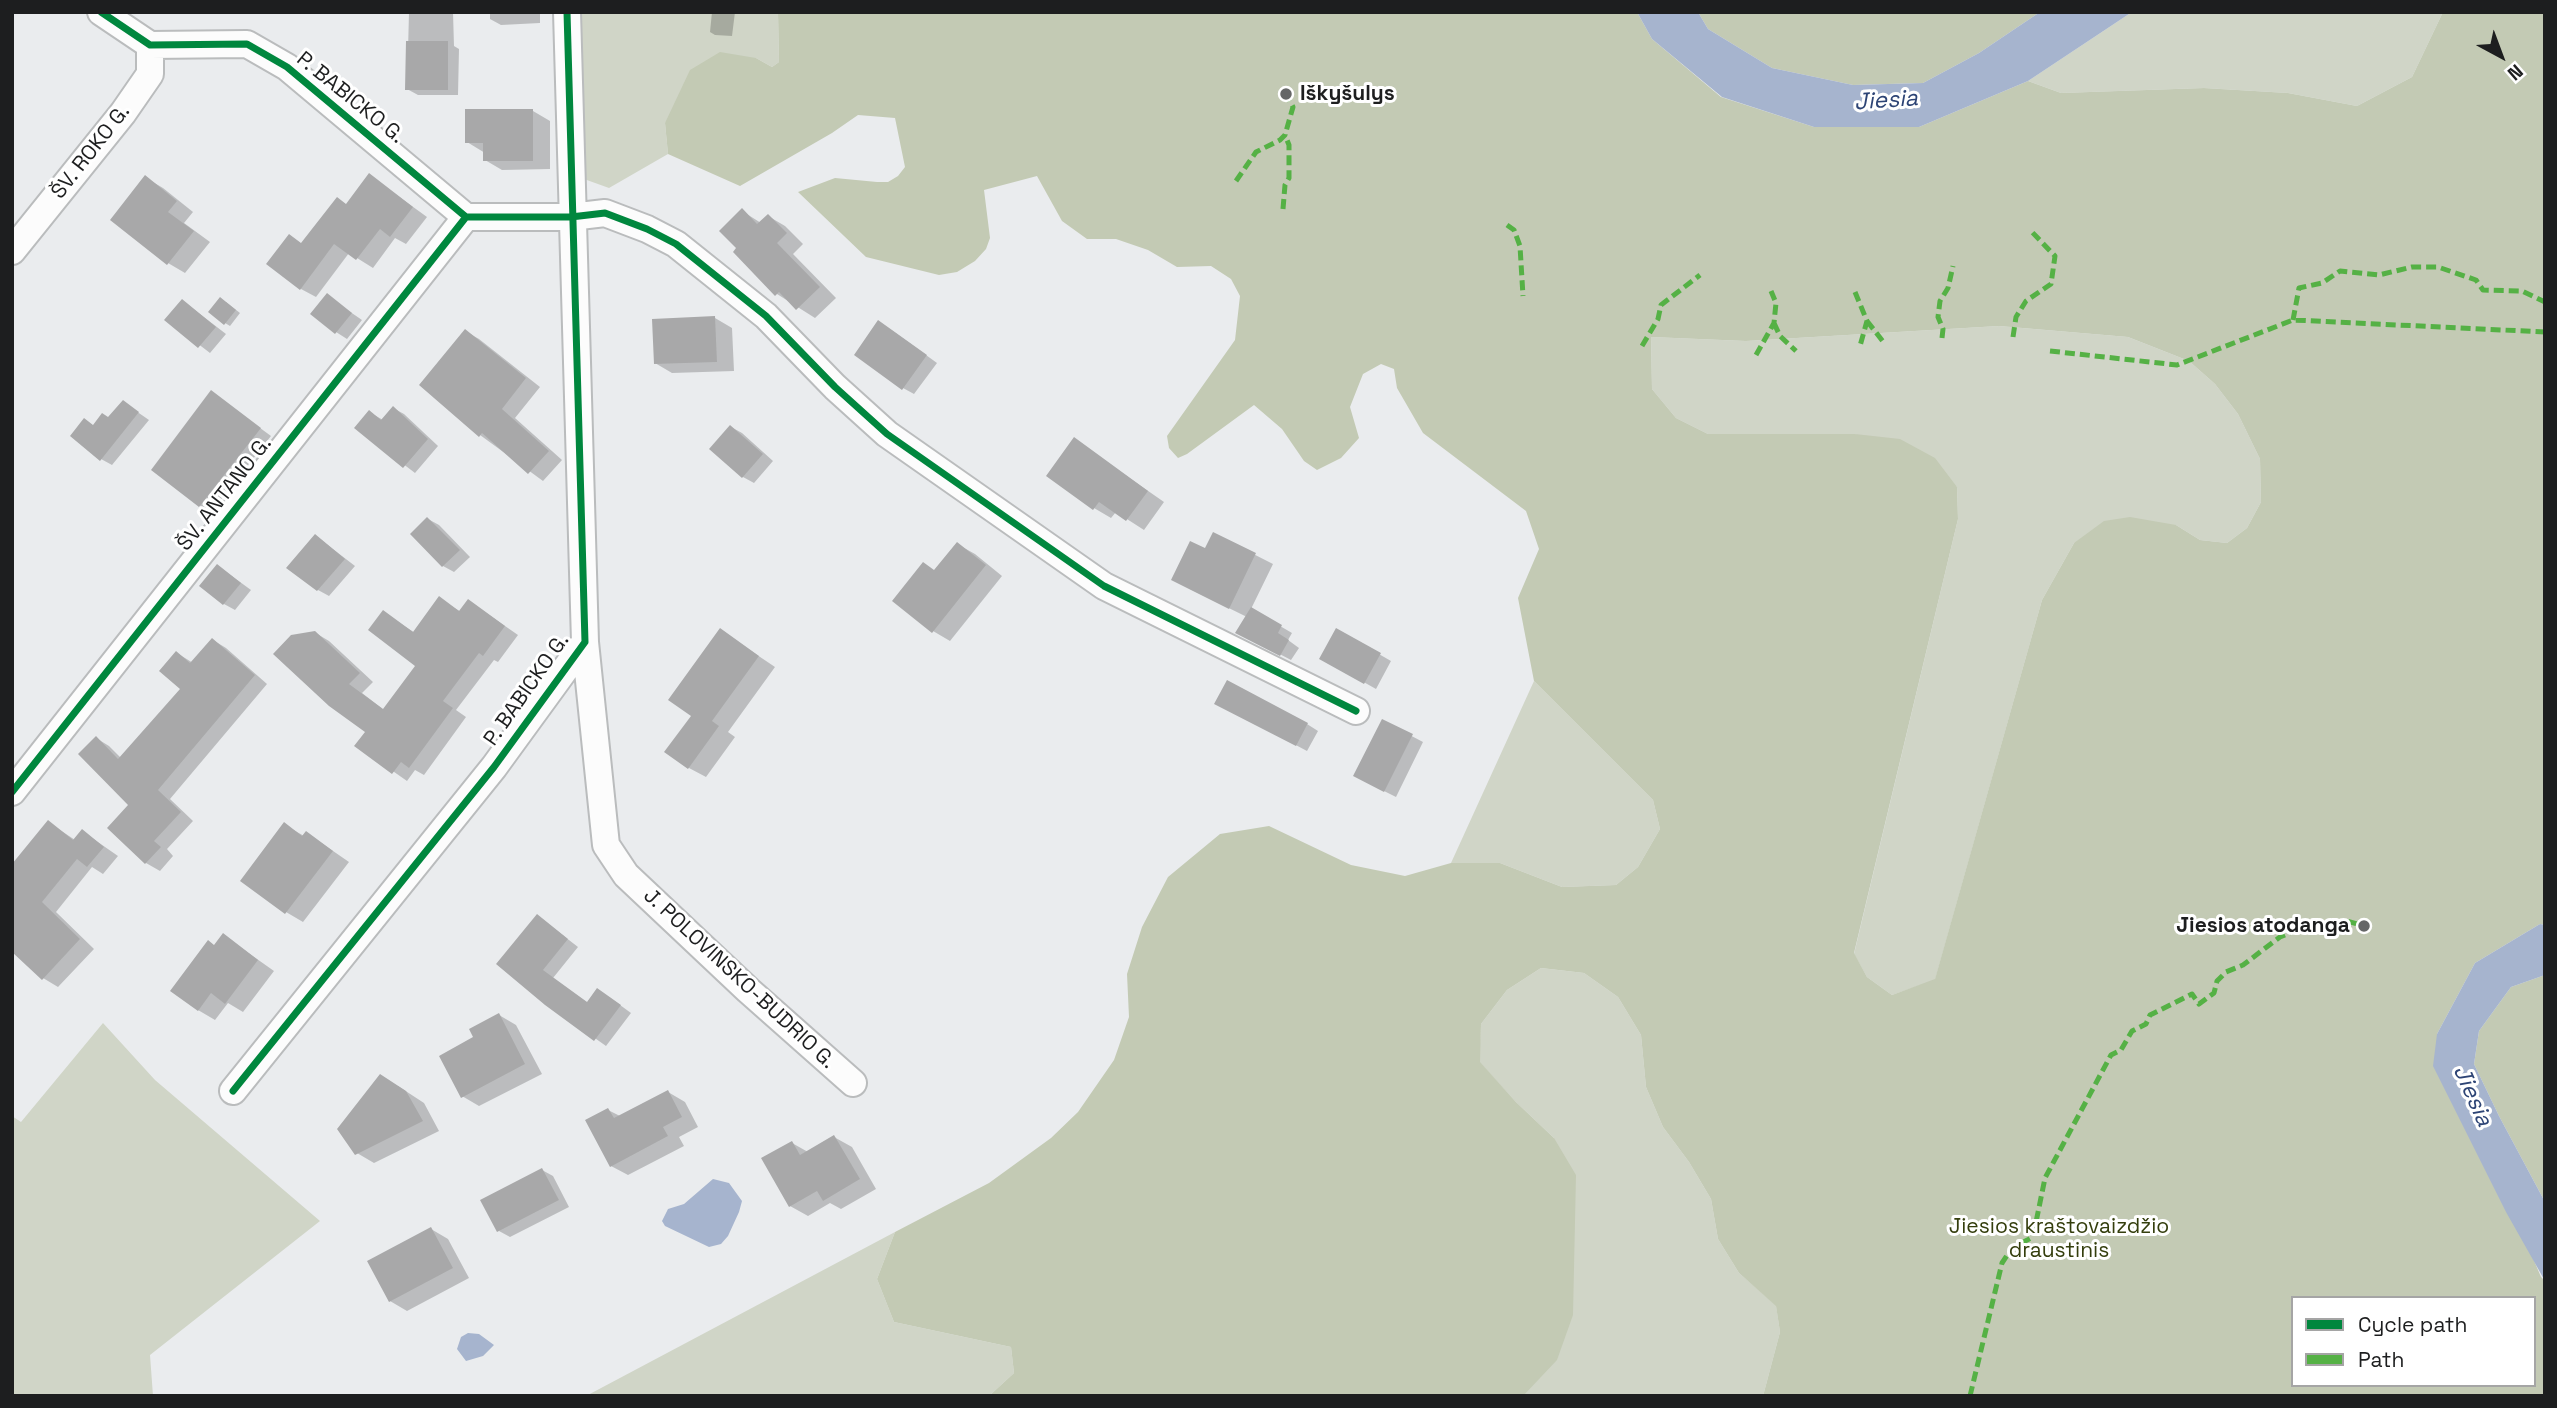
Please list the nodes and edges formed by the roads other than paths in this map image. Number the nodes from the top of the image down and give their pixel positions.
1 (101, 12) edge
2 (567, 12) edge
3 (150, 45) junction
4 (571, 216) junction
5 (466, 217) junction
6 (12, 251) edge
7 (585, 642) junction
8 (1356, 711) dead end
9 (12, 792) edge
10 (853, 1083) dead end
11 (233, 1091) dead end

1 - 3 street
2 - 4 street, P. BABICKO G.
3 - 5 street, P. BABICKO G.
3 - 6 street, ŠV. ROKO G.
4 - 5 street
4 - 7 street, P. BABICKO G.
4 - 8 street
5 - 9 street, ŠV. ANTANO G.
7 - 10 street, J. POLOVINSKO-BUDRIO G.
7 - 11 street, P. BABICKO G.

